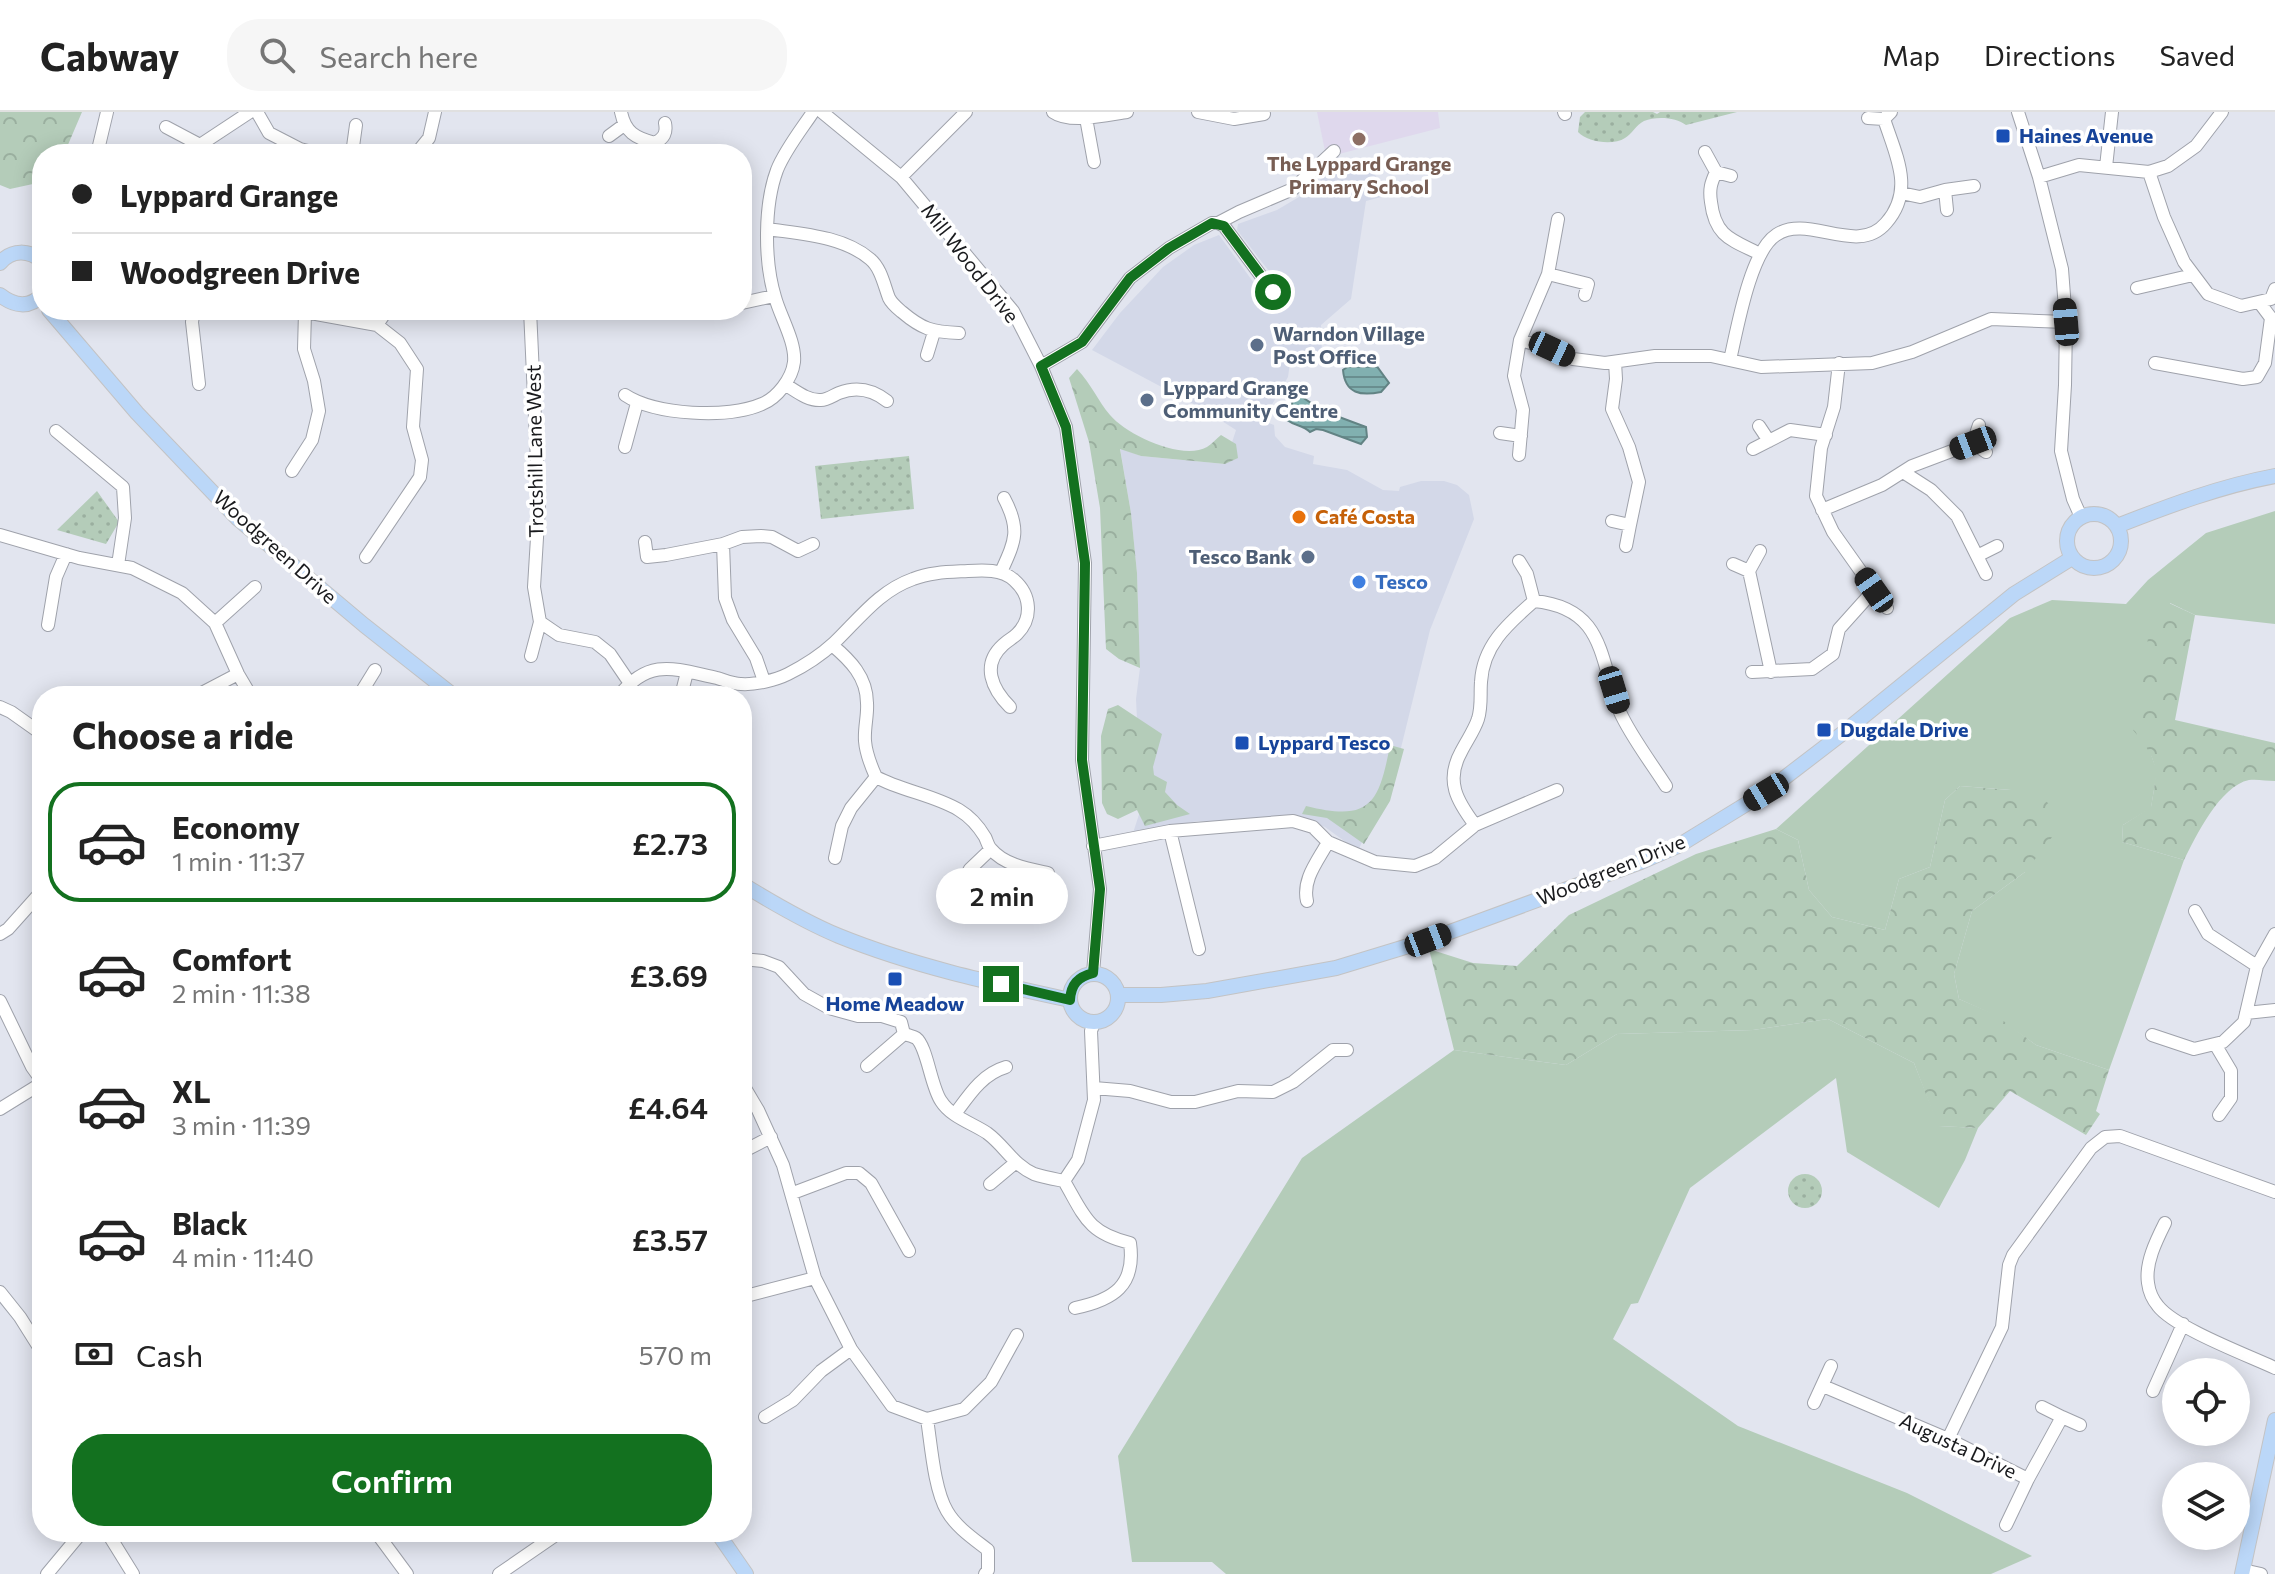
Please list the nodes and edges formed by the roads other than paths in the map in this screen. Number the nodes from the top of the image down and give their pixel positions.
1 (107, 112) edge
2 (250, 112) edge
3 (257, 112) edge
4 (435, 112) edge
5 (813, 112) edge
6 (822, 112) edge
7 (1053, 112) edge
8 (1127, 112) edge
9 (1198, 112) edge
10 (2018, 112) edge
11 (2112, 112) edge
12 (2222, 112) edge
13 (961, 114) edge
14 (1264, 114) dead end
15 (1888, 116) edge
16 (1086, 118) junction
17 (1868, 118) dead end
18 (622, 119) edge
19 (665, 123) dead end
20 (356, 125) dead end
21 (166, 127) dead end
22 (609, 136) dead end
23 (99, 144) edge
24 (191, 144) edge
25 (208, 144) edge
26 (290, 144) edge
27 (353, 144) edge
28 (424, 144) edge
29 (1334, 151) dead end
30 (1705, 152) dead end
31 (1094, 162) dead end
32 (2106, 167) junction
33 (1716, 172) junction
34 (2149, 172) junction
35 (1731, 176) dead end
36 (901, 177) junction
37 (2039, 177) junction
38 (1974, 186) dead end
39 (1945, 190) junction
40 (1901, 193) junction
41 (1947, 210) dead end
42 (1558, 219) dead end
43 (1218, 223) junction
44 (768, 229) junction
45 (32, 254) edge
46 (1760, 254) junction
47 (2, 256) edge
48 (1548, 274) junction
49 (2193, 275) junction
50 (1588, 284) dead end
51 (2137, 288) dead end
52 (2275, 289) edge
53 (1273, 292) dead end
54 (0, 295) edge
55 (774, 296) junction
56 (752, 301) edge
57 (2259, 302) junction
58 (32, 304) edge
59 (58, 320) edge
60 (192, 320) edge
61 (305, 320) edge
62 (351, 320) edge
63 (380, 320) edge
64 (530, 320) edge
65 (2066, 322) junction
66 (377, 325) junction
67 (934, 332) junction
68 (959, 333) dead end
69 (1520, 340) junction
70 (927, 355) dead end
71 (1730, 360) junction
72 (1615, 362) junction
73 (1839, 363) junction
74 (2155, 363) dead end
75 (1041, 366) junction
76 (199, 384) dead end
77 (786, 385) junction
78 (625, 395) dead end
79 (887, 401) dead end
80 (637, 403) junction
81 (1979, 425) dead end
82 (1759, 426) dead end
83 (56, 431) dead end
84 (1500, 433) dead end
85 (1826, 435) junction
86 (1521, 436) junction
87 (1769, 441) junction
88 (1973, 443) junction
89 (625, 447) dead end
90 (1753, 449) dead end
91 (1986, 452) dead end
92 (1519, 455) dead end
93 (292, 471) dead end
94 (1903, 472) junction
95 (2275, 476) edge
96 (1004, 498) dead end
97 (1822, 510) junction
98 (2081, 517) junction
99 (1612, 521) dead end
100 (1630, 525) junction
101 (2117, 526) junction
102 (0, 535) edge
103 (645, 542) dead end
104 (723, 544) junction
105 (813, 544) dead end
106 (1626, 546) dead end
107 (1997, 546) dead end
108 (798, 551) junction
109 (1760, 551) dead end
110 (66, 554) junction
111 (1977, 556) junction
112 (366, 557) dead end
113 (2072, 558) junction
114 (1519, 561) dead end
115 (802, 564) dead end
116 (1733, 564) dead end
117 (118, 565) junction
118 (1749, 571) junction
119 (1001, 572) junction
120 (1986, 574) dead end
121 (255, 587) dead end
122 (1874, 590) junction
123 (1534, 601) junction
124 (1887, 608) dead end
125 (540, 622) junction
126 (215, 623) junction
127 (48, 625) dead end
128 (832, 645) junction
129 (531, 656) dead end
130 (375, 670) dead end
131 (687, 672) junction
132 (1752, 672) dead end
133 (1771, 672) junction
134 (238, 674) junction
135 (764, 681) junction
136 (629, 682) junction
137 (215, 686) edge
138 (245, 686) edge
139 (365, 686) edge
140 (441, 686) edge
141 (626, 686) edge
142 (684, 686) edge
143 (0, 707) edge
144 (1010, 707) dead end
145 (32, 727) edge
146 (876, 777) junction
147 (1666, 786) dead end
148 (1557, 790) dead end
149 (1475, 825) junction
150 (1170, 831) junction
151 (1328, 842) junction
152 (1093, 846) junction
153 (991, 849) junction
154 (1033, 853) dead end
155 (835, 858) dead end
156 (1029, 869) junction
157 (1048, 873) dead end
158 (752, 890) edge
159 (1307, 901) dead end
160 (32, 902) edge
161 (946, 907) dead end
162 (2195, 911) dead end
163 (0, 934) edge
164 (2275, 934) edge
165 (1199, 949) dead end
166 (752, 962) edge
167 (2257, 966) junction
168 (1093, 973) junction
169 (1119, 995) junction
170 (1070, 1000) junction
171 (0, 1001) edge
172 (2275, 1010) edge
173 (2246, 1013) junction
174 (1094, 1023) junction
175 (904, 1034) junction
176 (2152, 1035) dead end
177 (2215, 1044) junction
178 (1347, 1050) dead end
179 (867, 1066) dead end
180 (32, 1067) edge
181 (1006, 1067) dead end
182 (32, 1088) edge
183 (1094, 1088) junction
184 (752, 1102) edge
185 (0, 1109) edge
186 (955, 1114) junction
187 (2219, 1115) dead end
188 (771, 1137) junction
189 (752, 1147) edge
190 (1015, 1163) junction
191 (1064, 1181) junction
192 (990, 1184) dead end
193 (2275, 1192) edge
194 (793, 1193) junction
195 (2165, 1223) dead end
196 (909, 1251) dead end
197 (815, 1278) junction
198 (0, 1292) edge
199 (752, 1294) edge
200 (1075, 1308) dead end
201 (2183, 1324) junction
202 (1017, 1335) dead end
203 (32, 1336) edge
204 (851, 1349) junction
205 (1831, 1366) dead end
206 (2275, 1368) edge
207 (1823, 1386) junction
208 (2153, 1391) dead end
209 (1814, 1403) dead end
210 (2042, 1407) dead end
211 (765, 1417) dead end
212 (2062, 1417) junction
213 (927, 1419) junction
214 (2275, 1420) edge
215 (2080, 1425) dead end
216 (1948, 1439) junction
217 (2028, 1479) junction
218 (2006, 1525) dead end
219 (74, 1542) edge
220 (113, 1542) edge
221 (383, 1542) edge
222 (545, 1542) edge
223 (724, 1542) edge
224 (2243, 1572) edge
225 (47, 1574) edge
226 (133, 1574) edge
227 (407, 1574) edge
228 (499, 1574) edge
229 (746, 1574) edge
230 (985, 1574) edge
231 (2261, 1574) edge

1 - 23 street
2 - 25 street
3 - 26 street
4 - 28 street
5 - 44 street
6 - 36 street, Mill Wood Drive
7 - 16 street
8 - 16 street
9 - 14 street
10 - 37 street
11 - 32 street
12 - 34 street
13 - 36 street
15 - 17 street
15 - 40 street
16 - 31 street
18 - 19 street
18 - 22 street
20 - 27 street
21 - 24 street
29 - 43 street
30 - 33 street
32 - 34 street
32 - 37 street
33 - 35 street
33 - 46 street
34 - 49 street
36 - 75 street, Mill Wood Drive
37 - 65 street
38 - 39 street
39 - 40 street
39 - 41 street
40 - 46 street
42 - 48 street
43 - 53 street
43 - 75 street
44 - 55 street
44 - 67 street
45 - 47 main road
46 - 71 street
48 - 50 street
48 - 69 street
49 - 51 street
49 - 57 street
52 - 57 street
54 - 58 main road
55 - 56 street
55 - 77 street
57 - 74 street
59 - 140 main road, Woodgreen Drive
60 - 76 street
61 - 93 street
62 - 66 street
63 - 66 street
64 - 125 street, Trotshill Lane West
65 - 73 street
65 - 98 street
66 - 112 street
67 - 68 street
67 - 70 street
69 - 72 street
69 - 86 street
71 - 72 street
71 - 73 street
72 - 100 street
73 - 85 street
75 - 152 street, Mill Wood Drive
77 - 79 street
77 - 80 street
78 - 80 street
80 - 89 street
81 - 88 street
82 - 87 street
83 - 117 street
84 - 86 street
85 - 87 street
85 - 97 street
86 - 92 street
87 - 90 street
88 - 91 street
88 - 94 street
94 - 97 street
94 - 111 street
95 - 101 main road
96 - 119 street
97 - 122 street
98 - 101 main road
98 - 113 main road
99 - 100 street
100 - 106 street
101 - 113 main road
102 - 110 street
103 - 104 street
104 - 108 street
104 - 135 street
105 - 108 street
107 - 111 street
108 - 115 street
109 - 118 street
110 - 117 street
110 - 127 street
111 - 120 street
113 - 169 main road, Woodgreen Drive
114 - 123 street
116 - 118 street
117 - 126 street
118 - 133 street
119 - 128 street
119 - 144 street
121 - 126 street
122 - 124 street
122 - 133 street
123 - 147 street
123 - 149 street
125 - 129 street
125 - 136 street
126 - 134 street
128 - 135 street
128 - 146 street
130 - 139 street
131 - 135 street
131 - 136 street
131 - 142 street
132 - 133 street
134 - 137 street
134 - 138 street
136 - 141 street
143 - 145 street
146 - 153 street
146 - 155 street
148 - 149 street
149 - 151 street
150 - 151 street
150 - 152 street
150 - 165 street
151 - 159 street
152 - 168 street, Mill Wood Drive
153 - 156 street
153 - 161 street
154 - 156 street
156 - 157 street
158 - 170 main road
160 - 163 street
162 - 167 street
164 - 167 street
166 - 175 street
167 - 173 street
168 - 169 main road
168 - 170 main road
169 - 174 main road
170 - 174 main road
171 - 180 street
172 - 173 street
173 - 177 street
174 - 183 street
175 - 179 street
175 - 186 street
176 - 177 street
177 - 187 street
178 - 183 street
181 - 186 street
182 - 185 street
183 - 191 street
184 - 188 street
186 - 190 street
188 - 189 street
188 - 194 street
190 - 191 street
190 - 192 street
191 - 200 street
193 - 216 street
194 - 196 street
194 - 197 street
195 - 201 street
197 - 199 street
197 - 204 street
198 - 203 street
201 - 206 street
201 - 208 street
202 - 213 street
204 - 211 street
204 - 213 street
205 - 207 street
207 - 209 street
207 - 216 street, Augusta Drive
210 - 212 street
212 - 215 street
212 - 217 street, Augusta Drive
213 - 230 street
214 - 224 main road
216 - 217 street, Augusta Drive
217 - 218 street
219 - 225 street
220 - 226 street
221 - 227 street
222 - 228 street
223 - 229 main road
224 - 231 street

